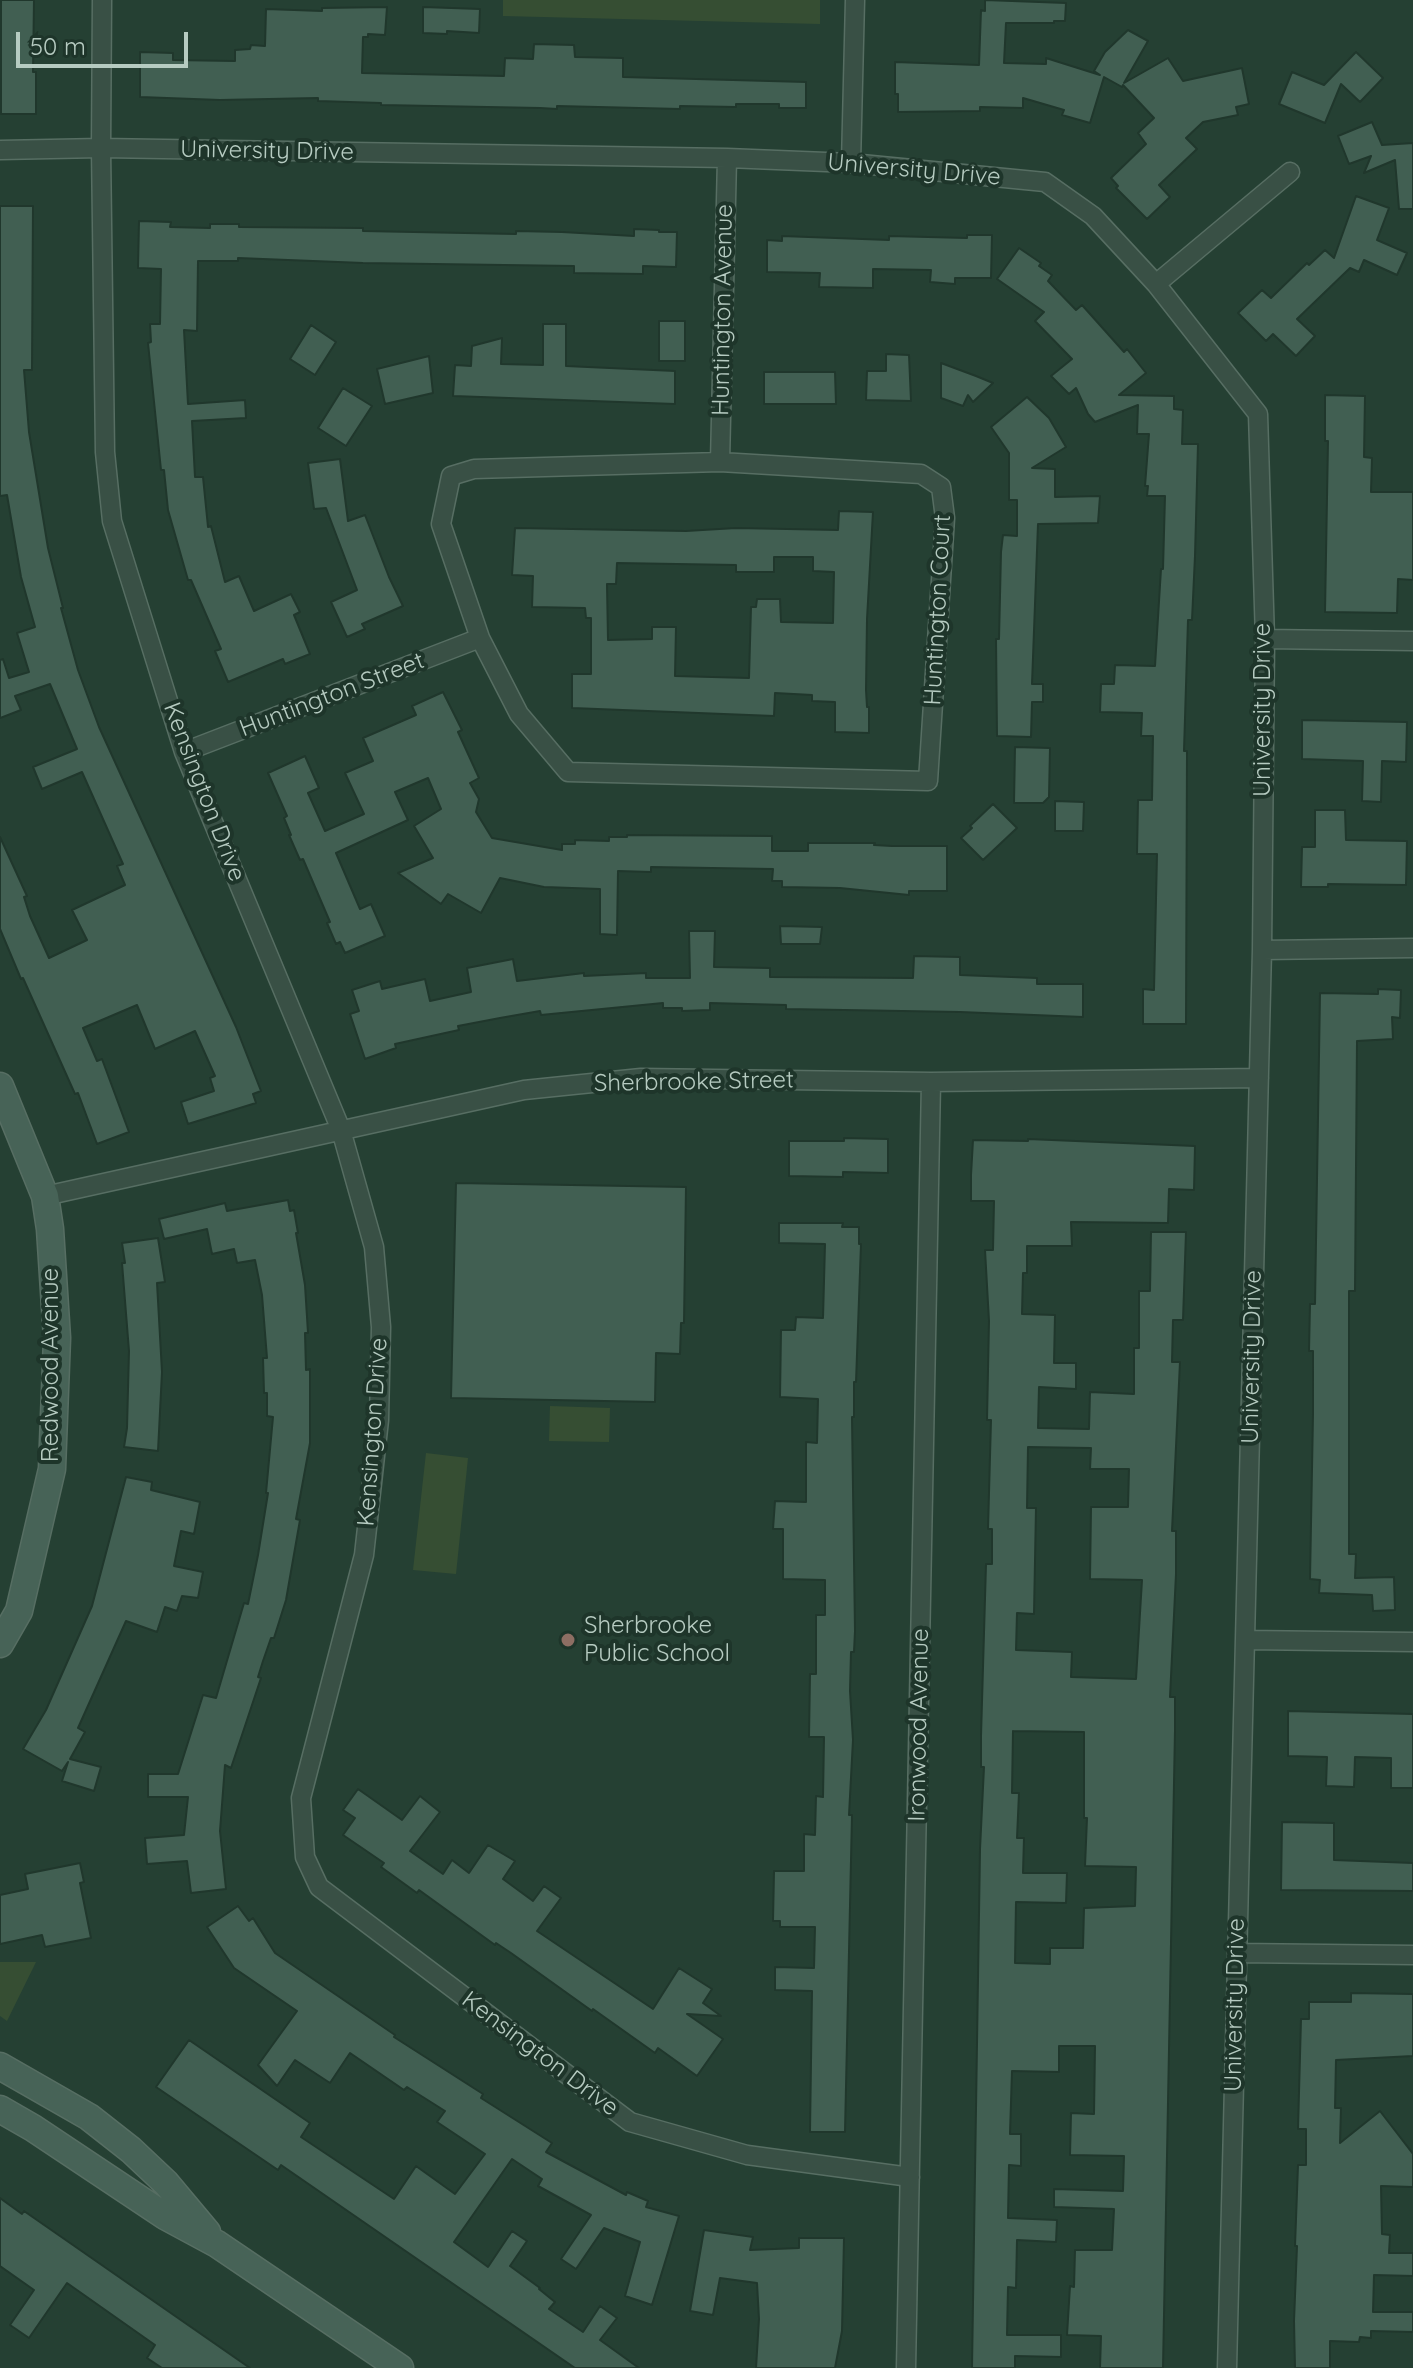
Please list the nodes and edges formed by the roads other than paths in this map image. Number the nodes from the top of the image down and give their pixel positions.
1 (102, 0) edge
2 (855, 0) edge
3 (101, 148) junction
4 (0, 150) edge
5 (727, 158) junction
6 (851, 163) junction
7 (1290, 172) dead end
8 (1156, 284) junction
9 (720, 462) junction
10 (480, 638) junction
11 (1265, 639) junction
12 (1413, 641) edge
13 (184, 752) junction
14 (1413, 948) edge
15 (1262, 950) junction
16 (1259, 1078) junction
17 (931, 1082) junction
18 (0, 1086) edge
19 (341, 1130) junction
20 (45, 1196) junction
21 (1245, 1640) junction
22 (1413, 1642) edge
23 (0, 1644) edge
24 (1237, 1953) junction
25 (1413, 1955) edge
26 (0, 2066) edge
27 (0, 2109) edge
28 (910, 2177) junction
29 (217, 2244) junction
30 (400, 2368) edge
31 (906, 2368) edge
32 (1227, 2368) edge

1 - 3 street, Kensington Drive
2 - 6 street
3 - 4 street, University Drive
3 - 5 street, University Drive
3 - 13 street, Kensington Drive
5 - 6 street, University Drive
5 - 9 street, Huntington Avenue
6 - 8 street, University Drive
7 - 8 street
8 - 11 street, University Drive
9 - 10 street, Huntington Court
9 - 10 street, Huntington Court
10 - 13 street, Huntington Street
11 - 12 street
11 - 15 street, University Drive
13 - 19 street, Kensington Drive
14 - 15 street
15 - 16 street, University Drive
16 - 17 street, Sherbrooke Street
16 - 21 street, University Drive
17 - 19 street, Sherbrooke Street
17 - 28 street, Ironwood Avenue
18 - 20 main road, Redwood Avenue
19 - 20 street, Sherbrooke Street
19 - 28 street, Kensington Drive
20 - 23 main road, Redwood Avenue
21 - 22 street
21 - 24 street, University Drive
24 - 25 street
24 - 32 street, University Drive
26 - 29 main road
27 - 29 main road
28 - 31 street, Ironwood Avenue
29 - 30 main road

